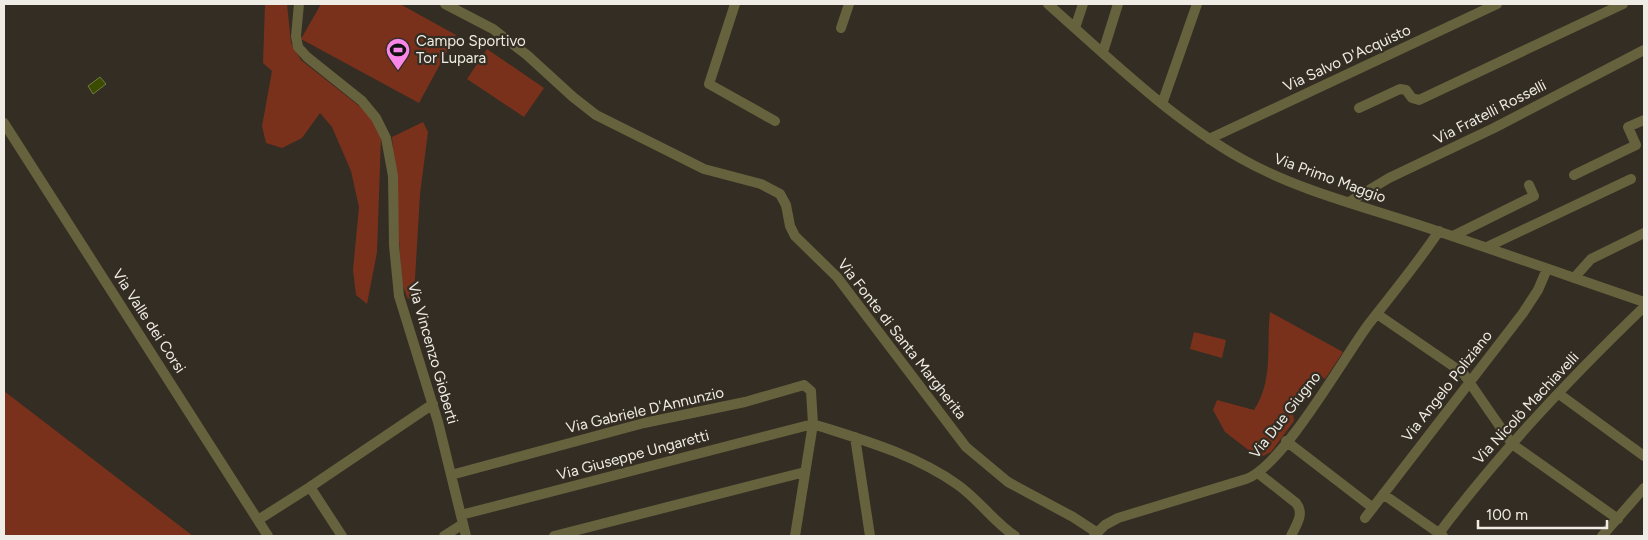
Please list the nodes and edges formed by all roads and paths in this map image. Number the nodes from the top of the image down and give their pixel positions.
1 (299, 4) edge
2 (445, 4) edge
3 (734, 4) edge
4 (849, 4) edge
5 (1048, 4) edge
6 (1083, 4) edge
7 (1118, 4) edge
8 (1198, 4) edge
9 (1497, 4) edge
10 (1623, 4) edge
11 (842, 28) dead end
12 (1075, 28) junction
13 (1644, 50) edge
14 (1103, 52) junction
15 (1162, 104) junction
16 (1359, 108) dead end
17 (1644, 120) edge
18 (774, 122) dead end
19 (4, 123) edge
20 (1209, 139) junction
21 (1574, 175) dead end
22 (1631, 178) dead end
23 (1529, 186) dead end
24 (1349, 202) junction
25 (1440, 231) junction
26 (1644, 233) edge
27 (1452, 236) junction
28 (1487, 247) junction
29 (1547, 268) junction
30 (1574, 278) junction
31 (1644, 302) edge
32 (1644, 307) edge
33 (1377, 314) junction
34 (1470, 382) junction
35 (1559, 394) junction
36 (433, 404) junction
37 (813, 424) junction
38 (855, 438) junction
39 (1286, 441) junction
40 (1512, 444) junction
41 (1644, 456) edge
42 (805, 472) junction
43 (1258, 473) junction
44 (451, 475) junction
45 (310, 487) junction
46 (1644, 488) edge
47 (1383, 494) junction
48 (1373, 508) junction
49 (1365, 518) dead end
50 (462, 519) junction
51 (1618, 519) junction
52 (258, 520) junction
53 (1095, 534) edge
54 (1440, 535) edge
55 (268, 536) edge
56 (342, 536) edge
57 (444, 536) edge
58 (466, 536) edge
59 (554, 536) edge
60 (795, 536) edge
61 (870, 536) edge
62 (1016, 536) edge
63 (1292, 536) edge
64 (1602, 536) edge

1 - 36 street, Via Vincenzo Gioberti
2 - 53 street, Via Fonte di Santa Margherita
3 - 18 street
4 - 11 street
5 - 12 street, Via Primo Maggio
6 - 12 street
7 - 14 street
8 - 15 street
9 - 20 street, Via Salvo D'Acquisto
10 - 16 street
12 - 14 street, Via Primo Maggio
13 - 24 street, Via Fratelli Rosselli
14 - 15 street, Via Primo Maggio
15 - 20 street, Via Primo Maggio
17 - 21 street
19 - 52 street, Via Valle dei Corsi
20 - 24 street, Via Primo Maggio
22 - 28 street
23 - 27 street
24 - 25 street, Via Primo Maggio
25 - 27 street, Via Primo Maggio
25 - 33 street, Via Due Giugno
26 - 30 street
27 - 28 street, Via Primo Maggio
28 - 29 street, Via Primo Maggio
29 - 30 street, Via Primo Maggio
29 - 34 street, Via Angelo Poliziano
30 - 31 street, Via Primo Maggio
32 - 35 street, Via Nicolò Machiavelli
33 - 34 street
33 - 39 street, Via Due Giugno
34 - 40 street
34 - 47 street, Via Angelo Poliziano
35 - 40 street, Via Nicolò Machiavelli
35 - 41 street
36 - 44 street, Via Vincenzo Gioberti
36 - 45 street
37 - 38 street
37 - 42 street
37 - 44 street, Via Gabriele D'Annunzio
37 - 50 street, Via Giuseppe Ungaretti
38 - 61 street
38 - 62 street
39 - 43 street, Via Due Giugno
39 - 48 street
40 - 51 street
40 - 54 street, Via Nicolò Machiavelli
42 - 59 street
42 - 60 street
43 - 53 street, Via Due Giugno
43 - 63 street
44 - 50 street, Via Vincenzo Gioberti
45 - 52 street
45 - 56 street
46 - 51 street
47 - 48 street, Via Angelo Poliziano
47 - 54 street
48 - 49 street, Via Angelo Poliziano
50 - 57 street, Via Giuseppe Ungaretti
50 - 58 street, Via Vincenzo Gioberti
51 - 64 street
52 - 55 street, Via Valle dei Corsi

